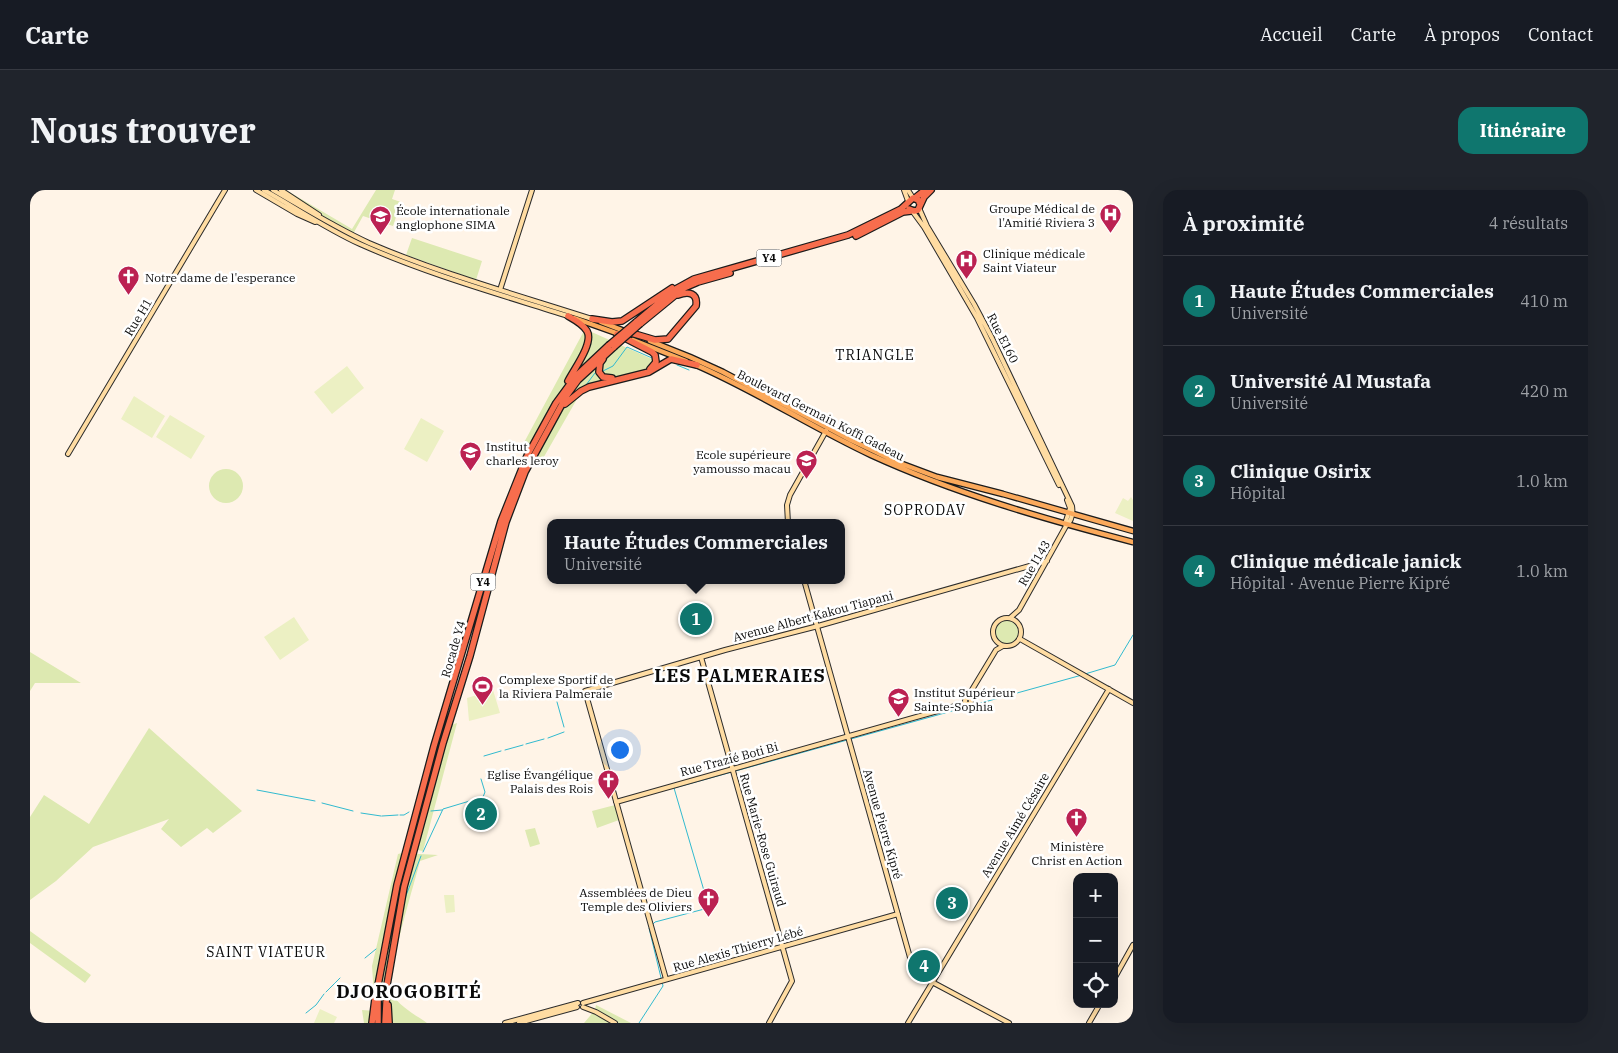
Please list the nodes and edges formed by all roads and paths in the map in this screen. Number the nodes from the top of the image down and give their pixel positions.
1 (225, 190) edge
2 (256, 190) edge
3 (265, 190) edge
4 (273, 190) edge
5 (281, 190) edge
6 (532, 190) edge
7 (906, 190) edge
8 (925, 190) edge
9 (931, 190) edge
10 (911, 200) junction
11 (920, 206) junction
12 (912, 211) junction
13 (329, 226) junction
14 (686, 283) junction
15 (500, 292) junction
16 (670, 299) junction
17 (568, 316) junction
18 (592, 319) junction
19 (638, 323) junction
20 (614, 331) junction
21 (628, 332) junction
22 (610, 348) junction
23 (697, 365) junction
24 (556, 404) junction
25 (555, 417) junction
26 (826, 432) junction
27 (68, 454) dead end
28 (1058, 481) junction
29 (1072, 513) junction
30 (788, 519) edge
31 (1066, 524) junction
32 (1133, 531) edge
33 (1133, 542) edge
34 (1047, 561) junction
35 (805, 584) edge
36 (1019, 610) junction
37 (1010, 618) junction
38 (1018, 622) junction
39 (818, 626) junction
40 (1020, 639) junction
41 (996, 642) junction
42 (1003, 646) junction
43 (996, 650) junction
44 (701, 658) junction
45 (1108, 689) junction
46 (1133, 703) edge
47 (848, 736) junction
48 (732, 769) junction
49 (616, 802) junction
50 (898, 914) junction
51 (1133, 945) edge
52 (783, 946) junction
53 (1118, 972) edge
54 (666, 979) junction
55 (932, 982) junction
56 (378, 985) junction
57 (387, 985) junction
58 (578, 1005) junction
59 (583, 1005) junction
60 (1098, 1008) edge
61 (372, 1023) edge
62 (378, 1023) edge
63 (385, 1023) edge
64 (390, 1023) edge
65 (505, 1023) edge
66 (519, 1023) edge
67 (615, 1023) edge
68 (769, 1023) edge
69 (908, 1023) edge
70 (1009, 1023) edge
71 (1089, 1023) edge

1 - 27 street, Rue H1
2 - 13 street
3 - 13 street, Boulevard Germain Koffi Gadeau
4 - 13 street, Boulevard Germain Koffi Gadeau
5 - 13 street
6 - 15 street
7 - 10 street
8 - 10 highway, Y4
9 - 11 highway
10 - 11 highway
10 - 12 highway
10 - 14 highway, Y4
11 - 12 highway
11 - 28 street, Rue E160
12 - 16 highway, Y4
12 - 28 street, Rue E160
13 - 15 street, Boulevard Germain Koffi Gadeau
14 - 18 highway
14 - 19 highway, Y4
15 - 17 street, Boulevard Germain Koffi Gadeau
15 - 18 street, Boulevard Germain Koffi Gadeau
16 - 19 highway, Y4
16 - 21 highway
17 - 20 main road, Boulevard Germain Koffi Gadeau
17 - 24 highway
18 - 20 main road, Boulevard Germain Koffi Gadeau
19 - 22 highway, Rocade Y4 / Y4, bridge
20 - 21 main road, Boulevard Germain Koffi Gadeau
20 - 22 highway
20 - 23 main road, Boulevard Germain Koffi Gadeau
21 - 29 main road, Boulevard Germain Koffi Gadeau
22 - 24 highway, Rocade Y4 / Y4
22 - 25 highway, Rocade Y4 / Y4
23 - 25 highway
23 - 26 main road, Boulevard Germain Koffi Gadeau
24 - 56 highway, Rocade Y4 / Y4
25 - 57 highway, Rocade Y4 / Y4
26 - 30 street
26 - 31 main road, Boulevard Germain Koffi Gadeau
28 - 29 street
29 - 31 street, Rue I143
29 - 32 main road, Boulevard Germain Koffi Gadeau
31 - 33 main road, Boulevard Germain Koffi Gadeau
31 - 34 street, Rue I143
34 - 36 street, Rue I143
34 - 39 street, Avenue Albert Kakou Tiapani
35 - 39 street, Avenue Pierre Kipré
36 - 37 street, Rue I143
36 - 38 street, Rue I143
37 - 38 street
37 - 41 street
38 - 40 street
39 - 44 street, Avenue Albert Kakou Tiapani
39 - 47 street, Avenue Pierre Kipré
40 - 42 street
40 - 45 street
41 - 42 street
41 - 43 street
42 - 43 street
43 - 47 street, Rue Trazié Boti Bi
44 - 48 street, Rue Marie-Rose Guiraud
44 - 49 street, Avenue Albert Kakou Tiapani
45 - 46 street
45 - 55 street, Avenue Aimé Césaire
47 - 48 street, Rue Trazié Boti Bi
47 - 50 street, Avenue Pierre Kipré
48 - 49 street, Rue Trazié Boti Bi
48 - 52 street, Rue Marie-Rose Guiraud
49 - 54 street
50 - 52 street, Rue Alexis Thierry Lébé
50 - 55 street, Avenue Pierre Kipré
51 - 53 street
52 - 54 street, Rue Alexis Thierry Lébé
52 - 68 street, Rue Marie-Rose Guiraud
54 - 59 street, Rue Alexis Thierry Lébé
55 - 69 street, Avenue Aimé Césaire
55 - 70 street, Avenue Pierre Kipré
56 - 61 highway
56 - 62 highway, Rocade Y4 / Y4
57 - 63 highway, Rocade Y4 / Y4
57 - 64 highway
58 - 59 street
58 - 65 street
58 - 66 street
59 - 67 street
60 - 71 street

